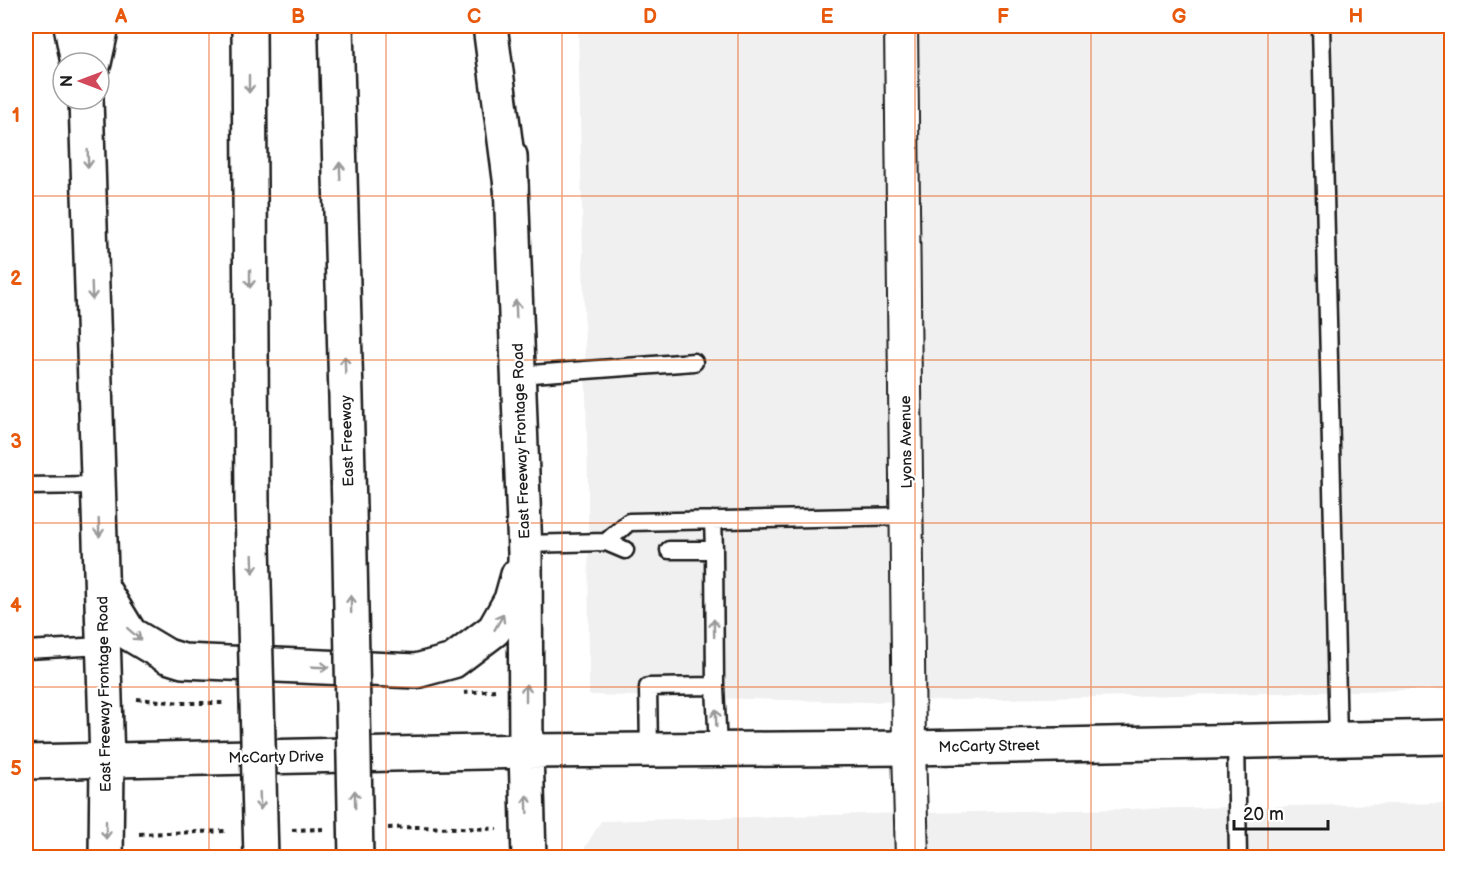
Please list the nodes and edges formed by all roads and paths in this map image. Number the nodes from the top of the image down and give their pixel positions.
1 (71, 26) edge
2 (102, 26) edge
3 (249, 26) edge
4 (336, 26) edge
5 (490, 26) edge
6 (507, 26) edge
7 (901, 26) edge
8 (1321, 26) edge
9 (76, 51) edge
10 (97, 51) edge
11 (86, 111) edge
12 (511, 186) junction
13 (694, 362) dead end
14 (518, 375) junction
15 (98, 485) junction
16 (26, 486) edge
17 (907, 516) junction
18 (712, 520) junction
19 (606, 542) junction
20 (525, 549) junction
21 (624, 549) dead end
22 (669, 549) dead end
23 (714, 549) junction
24 (101, 586) junction
25 (103, 646) junction
26 (26, 650) edge
27 (715, 686) junction
28 (1452, 737) edge
29 (1338, 739) junction
30 (1236, 741) junction
31 (909, 748) junction
32 (718, 749) junction
33 (649, 750) junction
34 (525, 751) junction
35 (106, 761) junction
36 (26, 762) edge
37 (380, 828) dead end
38 (332, 829) dead end
39 (284, 830) dead end
40 (503, 830) dead end
41 (237, 831) dead end
42 (129, 834) dead end
43 (106, 858) edge
44 (261, 858) edge
45 (356, 858) edge
46 (529, 858) edge
47 (912, 858) edge
48 (1238, 858) edge

1 - 9 main road
2 - 10 main road
3 -> 44 main road, bridge
45 -> 4 main road, East Freeway, bridge
5 - 12 main road
6 - 12 main road, East Freeway Frontage Road
7 - 17 street, Lyons Avenue
8 - 29 lane
11 -> 15 main road, East Freeway Frontage Road
14 -> 12 main road, East Freeway Frontage Road
13 - 14 lane
14 - 20 main road, East Freeway Frontage Road
15 - 16 lane
15 -> 24 main road, East Freeway Frontage Road
17 - 18 lane
17 - 31 street, Lyons Avenue
18 - 19 lane
18 - 23 lane
19 - 20 lane
19 - 21 lane
24 -> 20 main road
34 -> 20 main road, East Freeway Frontage Road
22 - 23 lane
27 -> 23 lane
24 - 25 main road, East Freeway Frontage Road
25 - 26 lane
25 - 35 main road, East Freeway Frontage Road
32 -> 27 lane
27 - 33 lane
28 - 29 main road, McCarty Street
29 - 30 main road, McCarty Street
30 - 31 main road, McCarty Street
30 - 48 lane
31 - 32 main road, McCarty Street
31 - 47 street, Lyons Avenue
32 - 33 main road, McCarty Street
33 - 34 main road, McCarty Street
34 - 35 main road, McCarty Drive
46 -> 34 main road, East Freeway Frontage Road
35 - 36 main road, McCarty Drive
35 -> 43 main road, East Freeway Frontage Road
37 - 40 path
38 - 39 path
41 - 42 path

